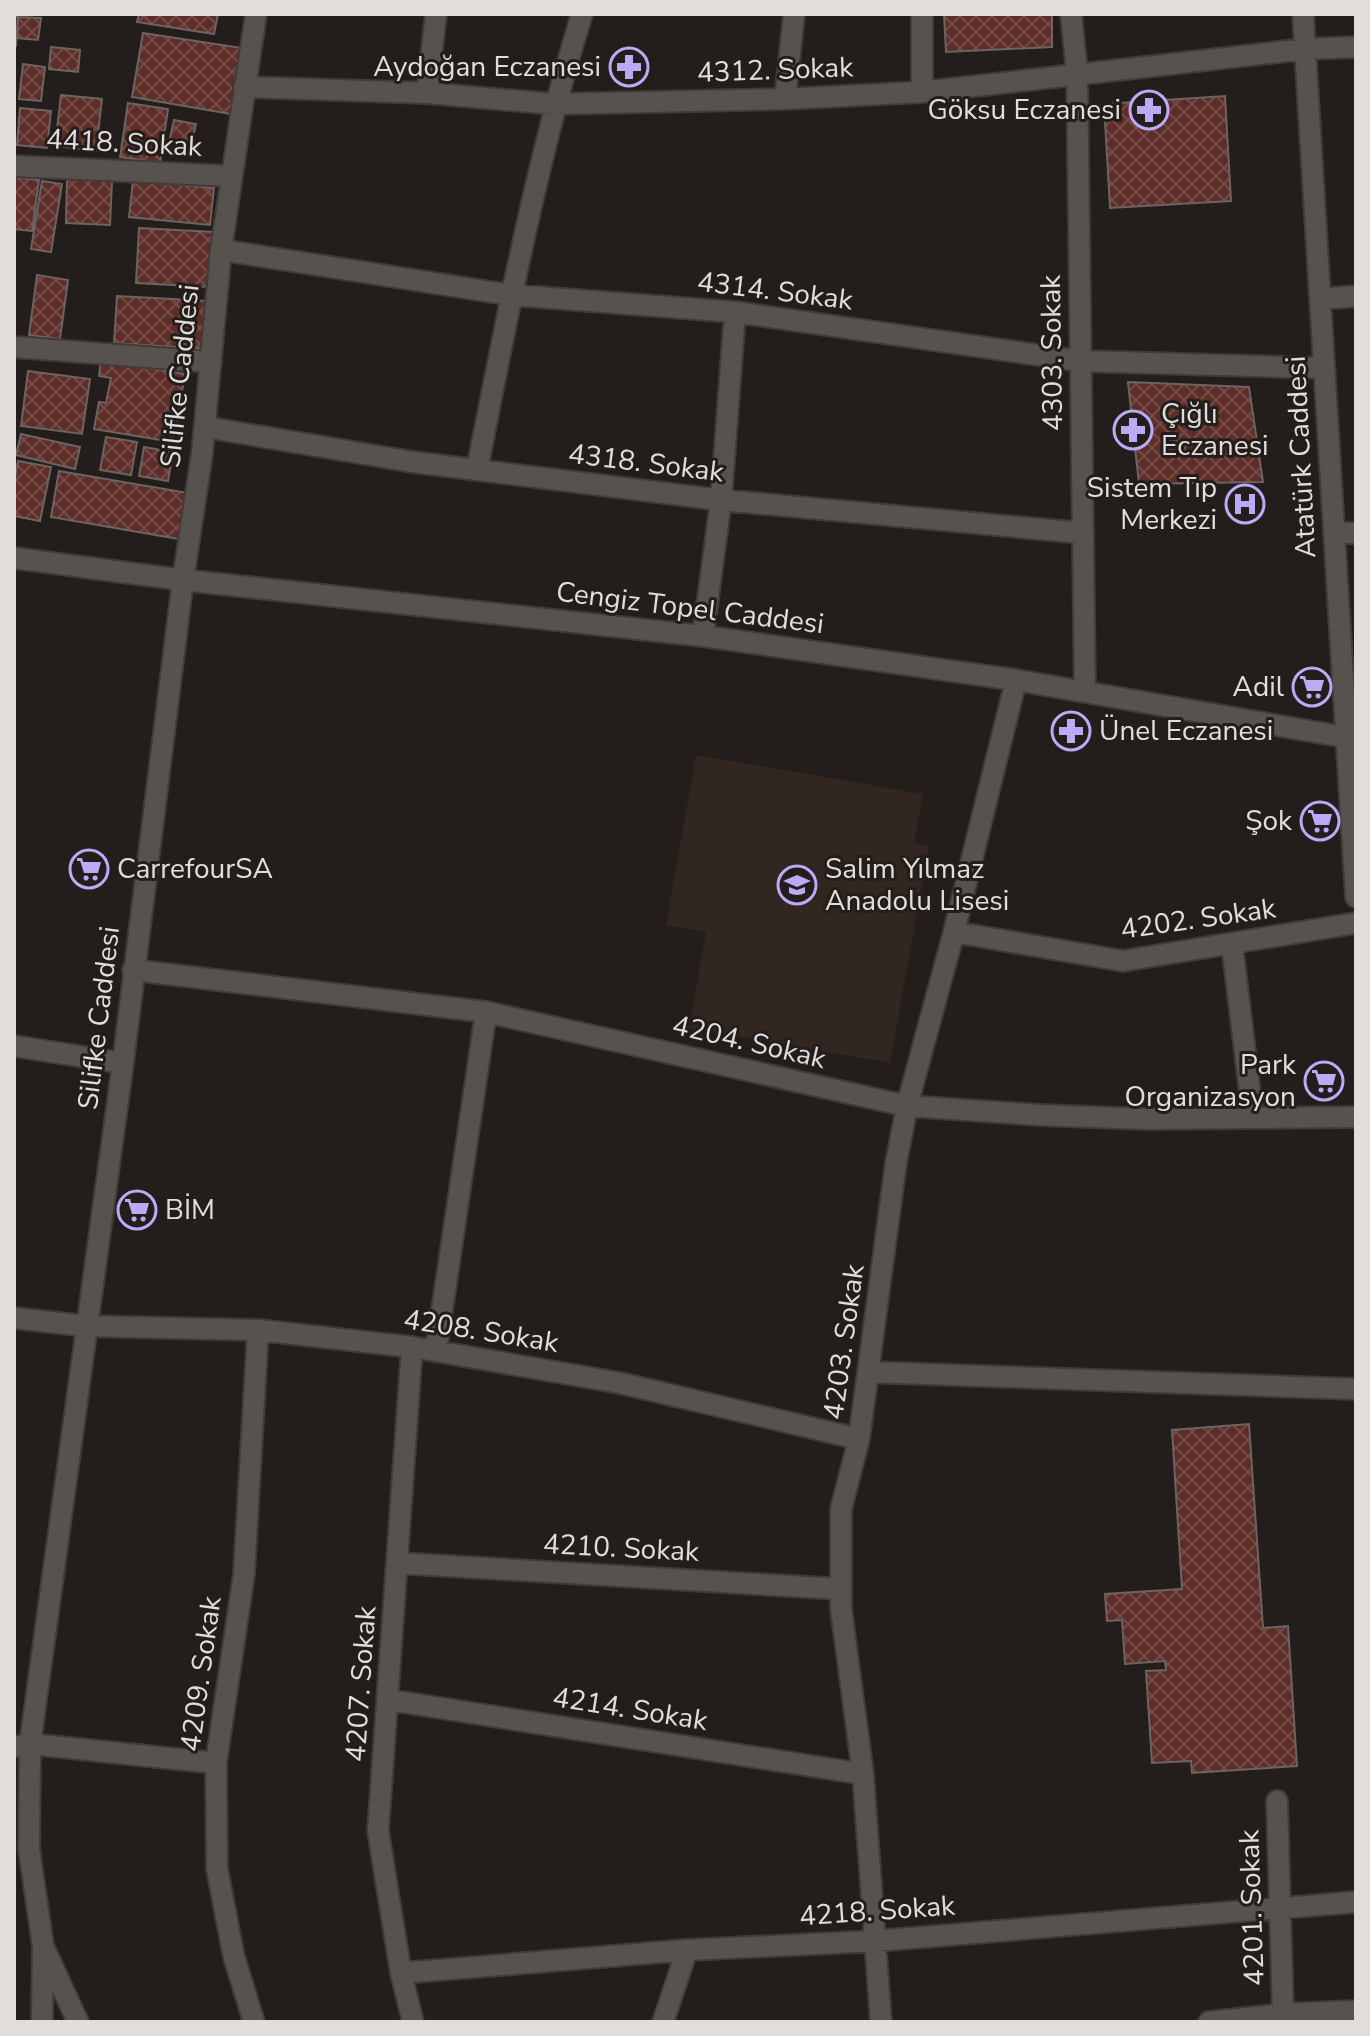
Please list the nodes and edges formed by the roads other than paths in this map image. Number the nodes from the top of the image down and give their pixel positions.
1 (256, 14) edge
2 (436, 14) edge
3 (582, 14) edge
4 (794, 14) edge
5 (922, 14) edge
6 (1071, 14) edge
7 (1303, 14) edge
8 (1356, 47) edge
9 (1305, 49) junction
10 (1077, 73) junction
11 (244, 87) junction
12 (922, 92) junction
13 (427, 93) junction
14 (785, 99) junction
15 (554, 104) junction
16 (14, 166) edge
17 (232, 176) junction
18 (221, 250) junction
19 (511, 295) junction
20 (1356, 296) edge
21 (1320, 299) junction
22 (735, 312) junction
23 (14, 347) edge
24 (1080, 361) junction
25 (211, 362) junction
26 (1324, 368) junction
27 (205, 427) junction
28 (477, 470) junction
29 (721, 500) junction
30 (1083, 533) junction
31 (1334, 533) junction
32 (1356, 533) edge
33 (14, 558) edge
34 (183, 580) junction
35 (703, 636) junction
36 (1016, 680) junction
37 (1085, 692) junction
38 (1351, 739) edge
39 (1356, 897) edge
40 (1356, 923) edge
41 (954, 932) junction
42 (1232, 944) junction
43 (133, 970) junction
44 (486, 1012) junction
45 (14, 1046) edge
46 (123, 1063) junction
47 (907, 1106) junction
48 (1356, 1117) edge
49 (1253, 1118) junction
50 (14, 1318) edge
51 (86, 1326) junction
52 (258, 1330) junction
53 (412, 1347) junction
54 (436, 1351) junction
55 (868, 1372) junction
56 (1356, 1389) edge
57 (859, 1439) junction
58 (397, 1563) junction
59 (841, 1589) junction
60 (389, 1700) junction
61 (22, 1746) edge
62 (216, 1763) junction
63 (863, 1774) junction
64 (1277, 1801) dead end
65 (1356, 1902) edge
66 (1279, 1908) junction
67 (875, 1941) junction
68 (43, 1946) junction
69 (687, 1950) junction
70 (401, 1973) junction
71 (1356, 2011) edge
72 (1283, 2014) junction
73 (42, 2022) edge
74 (78, 2022) edge
75 (254, 2022) edge
76 (413, 2022) edge
77 (663, 2022) edge
78 (881, 2022) edge
79 (1209, 2022) edge

1 - 11 street, Silifke Caddesi
2 - 13 street
3 - 15 street
4 - 14 street
5 - 12 street
6 - 10 street, 4303. Sokak
7 - 9 street, Atatürk Caddesi
8 - 9 street, 4312. Sokak
9 - 10 street, 4312. Sokak
9 - 21 street, Atatürk Caddesi
10 - 12 street, 4312. Sokak
10 - 24 street, 4303. Sokak
11 - 13 street, 4312. Sokak
11 - 17 street, Silifke Caddesi
12 - 14 street, 4312. Sokak
13 - 15 street, 4312. Sokak
14 - 15 street, 4312. Sokak
15 - 19 street
16 - 17 street, 4418. Sokak
17 - 18 street, Silifke Caddesi
18 - 19 street, 4314. Sokak
18 - 25 street, Silifke Caddesi
19 - 22 street, 4314. Sokak
19 - 28 street
20 - 21 street
21 - 26 street, Atatürk Caddesi
22 - 24 street, 4314. Sokak
22 - 29 street
23 - 25 street
24 - 26 street, 4314. Sokak
24 - 30 street, 4303. Sokak
25 - 27 street, Silifke Caddesi
26 - 31 street, Atatürk Caddesi
27 - 28 street, 4318. Sokak
27 - 34 street, Silifke Caddesi
28 - 29 street, 4318. Sokak
29 - 30 street, 4318. Sokak
29 - 35 street
30 - 37 street, 4303. Sokak
31 - 32 street
31 - 38 street, Atatürk Caddesi
33 - 34 street, Cengiz Topel Caddesi
34 - 35 street, Cengiz Topel Caddesi
34 - 43 street, Silifke Caddesi
35 - 36 street, Cengiz Topel Caddesi
36 - 37 street, Cengiz Topel Caddesi
36 - 41 street, 4203. Sokak
37 - 38 street, Cengiz Topel Caddesi
38 - 39 street, Atatürk Caddesi
40 - 42 street, 4202. Sokak
41 - 42 street, 4202. Sokak
41 - 47 street, 4203. Sokak
42 - 49 street
43 - 44 street, 4204. Sokak
43 - 46 street, Silifke Caddesi
44 - 47 street, 4204. Sokak
44 - 54 street
45 - 46 street
46 - 51 street, Silifke Caddesi
47 - 49 street, 4204. Sokak
47 - 55 street, 4203. Sokak
48 - 49 street, 4204. Sokak
50 - 51 street, 4208. Sokak
51 - 52 street, 4208. Sokak
51 - 61 street, Silifke Caddesi
52 - 53 street, 4208. Sokak
52 - 62 street, 4209. Sokak
53 - 54 street, 4208. Sokak
53 - 58 street, 4207. Sokak
54 - 57 street, 4208. Sokak
55 - 56 street
55 - 57 street, 4203. Sokak
57 - 59 street, 4203. Sokak
58 - 59 street, 4210. Sokak
58 - 60 street, 4207. Sokak
59 - 63 street, 4203. Sokak
60 - 63 street, 4214. Sokak
60 - 70 street, 4207. Sokak
61 - 62 street
61 - 68 street, Silifke Caddesi
62 - 75 street, 4209. Sokak
63 - 67 street, 4203. Sokak
64 - 66 street, 4201. Sokak
65 - 66 street, 4218. Sokak
66 - 67 street, 4218. Sokak
66 - 72 street, 4201. Sokak
67 - 69 street, 4218. Sokak
67 - 78 street, 4203. Sokak
68 - 73 street
68 - 74 street, Silifke Caddesi
69 - 70 street, 4218. Sokak
69 - 77 street
70 - 76 street, 4207. Sokak
71 - 72 street
72 - 79 street

